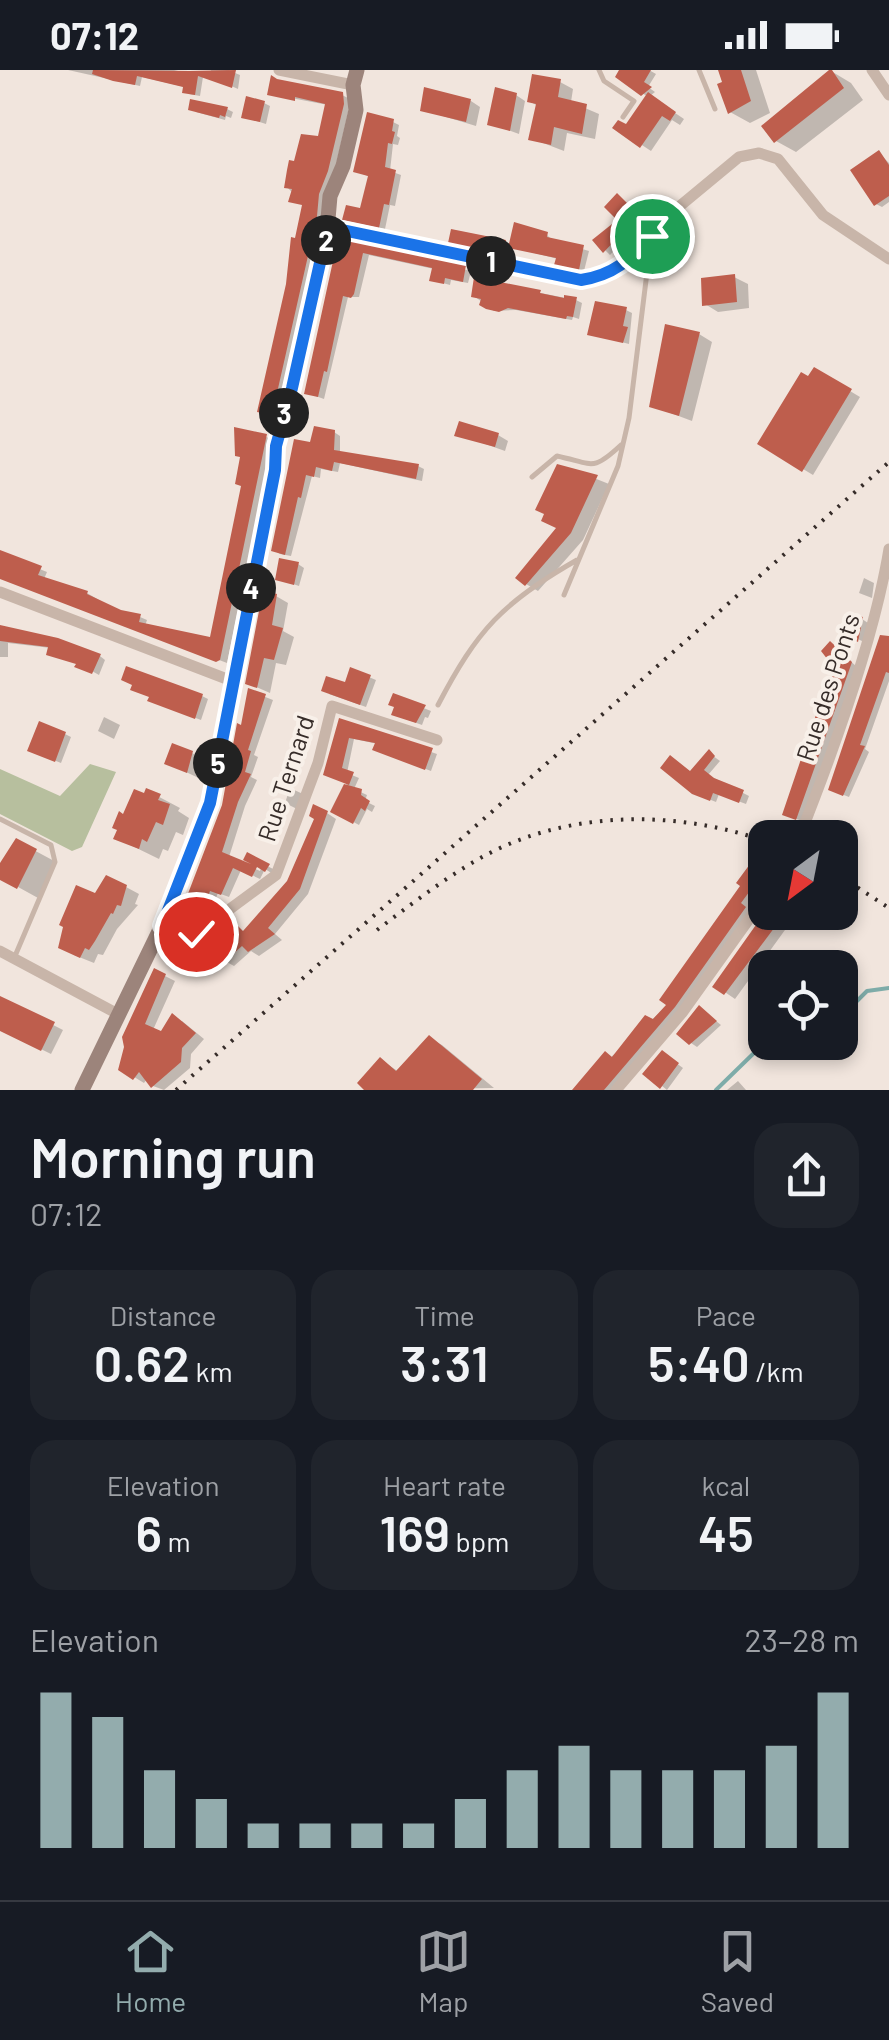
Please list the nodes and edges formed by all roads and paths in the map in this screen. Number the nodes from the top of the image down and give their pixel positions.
1 (278, 70) edge
2 (599, 70) edge
3 (699, 70) edge
4 (872, 70) edge
5 (355, 78) edge
6 (889, 95) edge
7 (714, 109) dead end
8 (623, 118) dead end
9 (328, 227) junction
10 (652, 236) junction
11 (889, 259) edge
12 (624, 442) junction
13 (532, 477) dead end
14 (889, 548) edge
15 (580, 558) junction
16 (886, 584) edge
17 (0, 592) edge
18 (564, 595) dead end
19 (0, 603) edge
20 (28, 603) junction
21 (232, 681) junction
22 (438, 705) dead end
23 (437, 740) dead end
24 (0, 819) edge
25 (805, 820) edge
26 (748, 921) edge
27 (162, 926) junction
28 (196, 934) junction
29 (154, 945) junction
30 (0, 951) edge
31 (14, 958) junction
32 (118, 1014) junction
33 (82, 1090) edge
34 (616, 1090) edge

1 - 5 street
2 - 8 lane
3 - 7 lane
4 - 6 street
5 - 9 street
9 - 10 street
9 - 21 street
10 - 11 street
10 - 12 lane
12 - 13 lane
12 - 15 lane
14 - 16 street, Rue des Ponts
15 - 18 lane
15 - 22 lane
16 - 25 street, Rue des Ponts
17 - 20 street
19 - 20 street
20 - 21 street
21 - 27 street
23 - 28 street, Rue Ternard
24 - 31 lane
26 - 34 street
27 - 28 street
27 - 29 street
28 - 29 street, Rue Ternard
29 - 32 street
30 - 31 street
31 - 32 street
32 - 33 street

